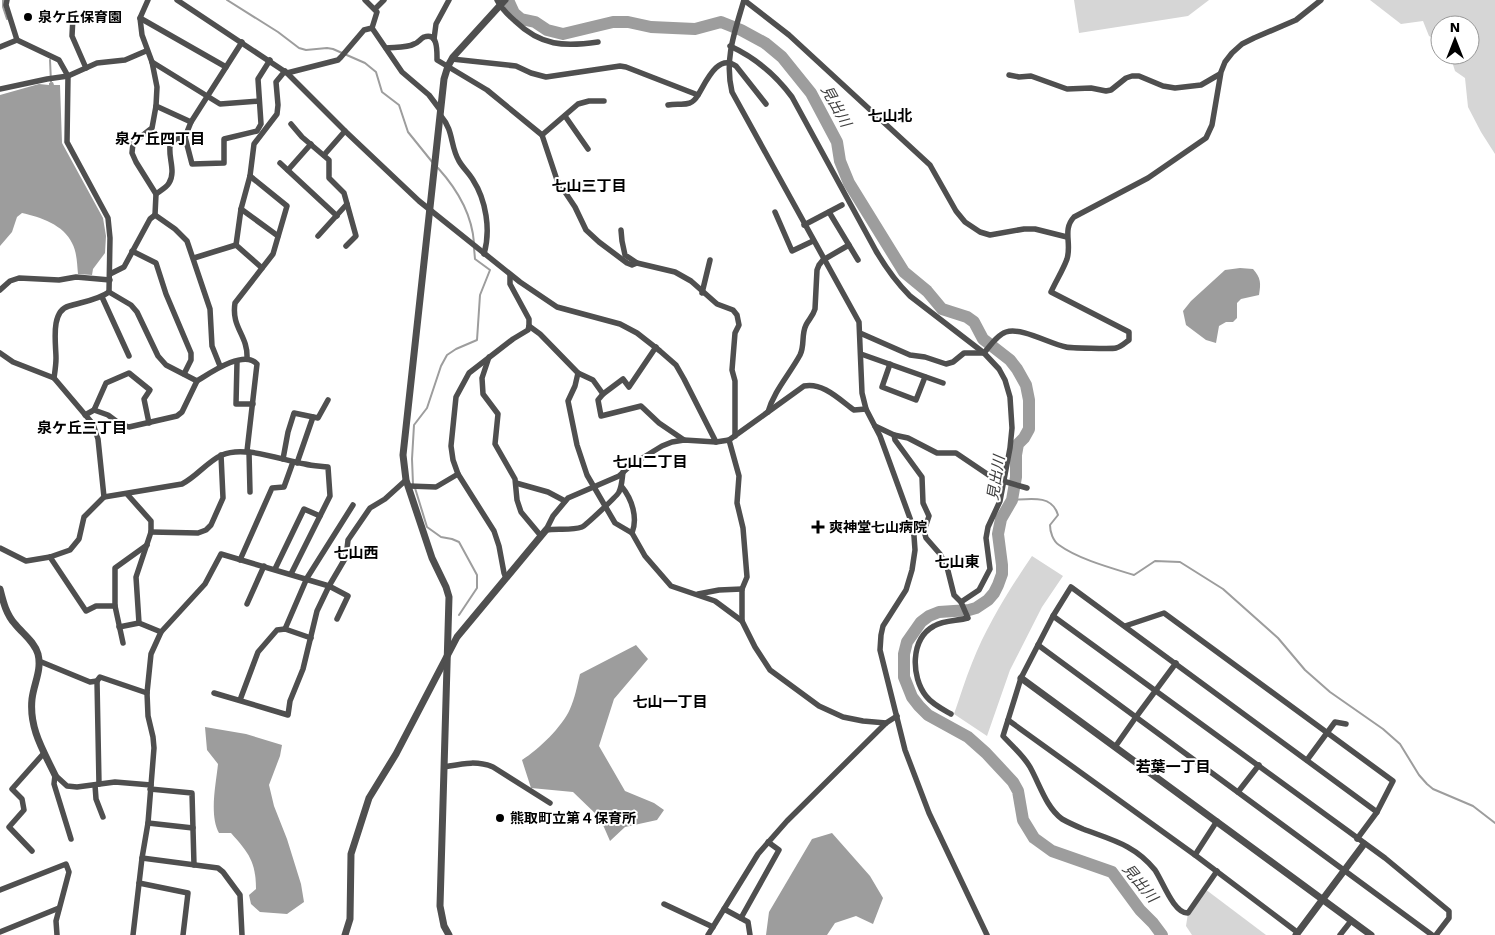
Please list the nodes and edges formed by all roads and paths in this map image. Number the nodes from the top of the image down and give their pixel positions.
1 (7, 0) edge
2 (148, 0) edge
3 (177, 0) edge
4 (365, 0) edge
5 (384, 0) edge
6 (449, 0) edge
7 (744, 0) edge
8 (1322, 0) edge
9 (501, 2) edge
10 (374, 9) junction
11 (73, 16) dead end
12 (140, 18) junction
13 (372, 28) junction
14 (434, 39) junction
15 (17, 40) junction
16 (242, 42) junction
17 (598, 42) dead end
18 (730, 46) junction
19 (0, 47) edge
20 (386, 48) junction
21 (146, 51) junction
22 (270, 60) junction
23 (152, 62) junction
24 (450, 63) junction
25 (728, 63) junction
26 (226, 66) junction
27 (86, 68) junction
28 (286, 72) junction
29 (1220, 74) junction
30 (1009, 75) dead end
31 (68, 76) junction
32 (0, 90) edge
33 (698, 95) junction
34 (206, 97) junction
35 (259, 101) junction
36 (604, 101) dead end
37 (766, 104) dead end
38 (668, 105) dead end
39 (156, 106) junction
40 (441, 113) junction
41 (565, 116) junction
42 (191, 122) junction
43 (291, 124) dead end
44 (345, 131) junction
45 (542, 136) junction
46 (185, 137) junction
47 (311, 144) junction
48 (588, 149) dead end
49 (324, 155) junction
50 (280, 163) dead end
51 (288, 170) junction
52 (250, 176) junction
53 (156, 194) junction
54 (347, 204) junction
55 (842, 205) dead end
56 (242, 210) junction
57 (431, 211) junction
58 (775, 212) dead end
59 (829, 212) junction
60 (155, 215) junction
61 (337, 216) junction
62 (804, 225) junction
63 (622, 230) dead end
64 (278, 236) junction
65 (318, 236) dead end
66 (1067, 237) junction
67 (813, 241) junction
68 (849, 244) junction
69 (236, 245) junction
70 (346, 246) dead end
71 (132, 251) junction
72 (484, 254) junction
73 (194, 258) junction
74 (710, 260) dead end
75 (823, 260) junction
76 (858, 260) dead end
77 (637, 263) junction
78 (262, 268) junction
79 (510, 275) junction
80 (110, 277) junction
81 (0, 290) edge
82 (109, 292) junction
83 (702, 293) junction
84 (102, 297) junction
85 (529, 326) junction
86 (860, 334) junction
87 (656, 348) junction
88 (0, 353) edge
89 (984, 353) junction
90 (861, 354) junction
91 (129, 356) dead end
92 (489, 357) junction
93 (247, 358) junction
94 (237, 362) junction
95 (890, 364) junction
96 (220, 366) junction
97 (578, 373) junction
98 (184, 374) junction
99 (925, 377) junction
100 (54, 378) junction
101 (197, 381) junction
102 (943, 383) dead end
103 (603, 394) junction
104 (328, 400) dead end
105 (253, 404) junction
106 (866, 409) junction
107 (94, 410) junction
108 (768, 412) junction
109 (85, 415) junction
110 (313, 417) junction
111 (149, 423) junction
112 (875, 426) junction
113 (894, 435) junction
114 (735, 436) junction
115 (684, 440) junction
116 (729, 440) junction
117 (716, 442) junction
118 (248, 452) junction
119 (221, 455) junction
120 (282, 460) junction
121 (295, 462) junction
122 (623, 472) junction
123 (458, 474) junction
124 (1002, 482) junction
125 (408, 483) junction
126 (516, 483) junction
127 (622, 486) junction
128 (593, 488) junction
129 (1027, 488) dead end
130 (250, 492) dead end
131 (127, 494) junction
132 (104, 496) junction
133 (565, 501) junction
134 (353, 505) dead end
135 (604, 506) junction
136 (320, 516) junction
137 (151, 532) junction
138 (543, 533) junction
139 (632, 533) junction
140 (925, 534) junction
141 (914, 536) junction
142 (147, 545) junction
143 (0, 548) edge
144 (50, 557) junction
145 (240, 560) junction
146 (264, 566) junction
147 (275, 569) junction
148 (291, 574) junction
149 (307, 578) junction
150 (506, 578) junction
151 (329, 586) junction
152 (742, 588) junction
153 (0, 589) edge
154 (698, 594) junction
155 (961, 602) junction
156 (247, 604) dead end
157 (115, 606) junction
158 (1053, 616) junction
159 (337, 619) dead end
160 (742, 622) junction
161 (139, 623) junction
162 (1125, 626) junction
163 (119, 627) junction
164 (285, 629) junction
165 (162, 632) junction
166 (310, 638) junction
167 (123, 643) dead end
168 (1038, 645) junction
169 (446, 659) junction
170 (39, 661) junction
171 (1176, 663) junction
172 (1021, 678) junction
173 (97, 681) junction
174 (1156, 690) junction
175 (147, 692) junction
176 (214, 693) dead end
177 (240, 700) junction
178 (951, 714) dead end
179 (897, 716) junction
180 (1136, 717) junction
181 (1008, 720) junction
182 (886, 723) junction
183 (1346, 724) dead end
184 (1327, 731) junction
185 (1115, 747) junction
186 (44, 752) junction
187 (1307, 760) junction
188 (1259, 765) junction
189 (444, 766) junction
190 (55, 775) junction
191 (97, 785) junction
192 (150, 787) junction
193 (1238, 792) junction
194 (550, 803) dead end
195 (1377, 812) junction
196 (103, 817) dead end
197 (1217, 821) junction
198 (148, 823) junction
199 (193, 828) junction
200 (72, 839) dead end
201 (1357, 839) junction
202 (768, 842) junction
203 (1364, 844) junction
204 (32, 850) dead end
205 (1195, 854) junction
206 (142, 858) junction
207 (194, 865) junction
208 (1343, 870) junction
209 (1217, 871) junction
210 (139, 882) junction
211 (0, 890) edge
212 (1322, 900) junction
213 (664, 904) dead end
214 (59, 908) junction
215 (724, 909) junction
216 (741, 918) junction
217 (1351, 921) junction
218 (713, 927) junction
219 (0, 932) edge
220 (1296, 934) edge
221 (57, 935) edge
222 (133, 935) edge
223 (183, 935) edge
224 (242, 935) edge
225 (345, 935) edge
226 (449, 935) edge
227 (708, 935) edge
228 (750, 935) edge
229 (987, 935) edge
230 (1340, 935) edge
231 (1371, 935) edge
232 (1432, 935) edge
233 (1436, 935) edge

1 - 15 street
2 - 12 street
3 - 16 street
4 - 10 street
5 - 10 street
6 - 14 street
7 - 18 street
7 - 66 street
8 - 29 street
9 - 17 street
9 - 24 street
10 - 13 street
11 - 27 street
12 - 21 street
12 - 26 street
13 - 20 street
13 - 28 street
14 - 20 street
14 - 24 street
15 - 19 street
15 - 31 street
16 - 22 street
16 - 26 street
18 - 25 street
18 - 89 street
20 - 40 street
21 - 23 street
21 - 27 street
22 - 28 street
22 - 35 street
23 - 34 street
23 - 39 street
24 - 33 street
24 - 40 street
24 - 45 street
25 - 33 street
25 - 37 street
25 - 62 street
26 - 34 street
27 - 31 street
28 - 44 street
28 - 52 street
29 - 30 street
29 - 66 street
31 - 32 street
31 - 80 street
33 - 38 street
34 - 35 street
34 - 42 street
35 - 46 street
36 - 41 street
39 - 42 street
39 - 53 street
40 - 57 street
40 - 72 street
41 - 45 street
41 - 48 street
42 - 46 street
43 - 47 street
44 - 49 street
44 - 57 street
45 - 77 street
46 - 53 street
47 - 49 street
47 - 51 street
49 - 54 street
50 - 51 street
51 - 61 street
52 - 56 street
52 - 64 street
53 - 60 street
54 - 61 street
54 - 70 street
55 - 59 street
56 - 64 street
56 - 69 street
57 - 72 street
57 - 125 street
58 - 67 street
59 - 62 street
59 - 68 street
60 - 71 street
60 - 73 street
61 - 65 street
62 - 67 street
63 - 77 street
64 - 78 street
66 - 89 street
67 - 75 street
68 - 75 street
68 - 76 street
69 - 73 street
69 - 78 street
71 - 80 street
71 - 98 street
72 - 79 street
73 - 96 street
74 - 83 street
75 - 86 street
75 - 108 street
77 - 83 street
78 - 93 street
79 - 85 street
79 - 87 street
80 - 81 street
80 - 82 street
82 - 84 street
82 - 98 street
83 - 114 street
84 - 91 street
84 - 100 street
85 - 92 street
85 - 97 street
86 - 89 street
86 - 90 street
87 - 103 street
87 - 117 street
88 - 100 street
89 - 124 street
90 - 95 street
90 - 106 street
92 - 123 street
92 - 126 street
93 - 94 street
93 - 105 street
94 - 96 street
94 - 105 street
95 - 99 street
95 - 99 street
96 - 101 street
97 - 103 street
97 - 128 street
98 - 101 street
99 - 102 street
100 - 109 street
101 - 111 street
103 - 115 street
104 - 110 street
105 - 118 street
106 - 108 street
106 - 112 street
107 - 109 street
107 - 111 street
107 - 111 street
108 - 114 street
109 - 132 street
110 - 120 street
110 - 121 street
112 - 113 street
112 - 141 street
113 - 124 street
113 - 140 street
114 - 116 street
115 - 117 street
115 - 122 street
116 - 117 street
116 - 152 street
118 - 119 street
118 - 120 street
118 - 130 street
119 - 131 street
119 - 137 street
120 - 121 street
121 - 136 street
121 - 145 street
122 - 127 street
122 - 128 street
123 - 125 street
123 - 150 street
124 - 129 street
124 - 155 street
125 - 151 street
125 - 169 street
126 - 133 street
126 - 138 street
127 - 135 street
127 - 139 street
128 - 133 street
128 - 135 street
131 - 132 street
131 - 137 street
132 - 144 street
133 - 138 street
134 - 149 street
135 - 138 street
135 - 139 street
136 - 147 street
136 - 148 street
137 - 142 street
138 - 150 street
139 - 154 street
140 - 141 street
140 - 155 street
141 - 179 street
142 - 157 street
142 - 161 street
143 - 144 street
144 - 157 street
145 - 146 street
145 - 165 street
146 - 147 street
146 - 156 street
147 - 148 street
148 - 149 street
149 - 151 street
149 - 164 street
150 - 169 street
151 - 159 street
151 - 166 street
152 - 154 street
152 - 160 street
153 - 170 street
154 - 160 street
155 - 178 street
157 - 163 street
158 - 162 street
158 - 168 street
158 - 174 street
160 - 182 street
161 - 163 street
161 - 165 street
162 - 171 street
162 - 184 street
163 - 167 street
164 - 166 street
164 - 177 street
165 - 175 street
166 - 177 street
168 - 172 street
168 - 180 street
169 - 189 street
169 - 225 street
170 - 173 street
170 - 186 street
171 - 174 street
171 - 187 street
172 - 181 street
172 - 185 street
173 - 175 street
173 - 191 street
174 - 180 street
174 - 188 street
175 - 192 street
176 - 177 street
179 - 182 street
179 - 229 street
180 - 185 street
180 - 193 street
181 - 205 street
181 - 209 street
182 - 202 street
183 - 184 street
184 - 187 street
184 - 195 street
185 - 197 street
186 - 190 street
186 - 204 street
187 - 195 street
188 - 193 street
188 - 201 street
189 - 194 street
189 - 226 street
190 - 191 street
190 - 200 street
191 - 192 street
191 - 196 street
192 - 198 street
192 - 199 street
193 - 208 street
195 - 201 street
197 - 205 street
197 - 212 street
198 - 199 street
198 - 206 street
199 - 207 street
201 - 203 street
202 - 215 street
202 - 216 street
203 - 208 street
203 - 233 street
205 - 209 street
206 - 207 street
206 - 210 street
207 - 224 street
208 - 212 street
208 - 232 street
209 - 220 street
210 - 222 street
210 - 223 street
211 - 214 street
212 - 217 street
212 - 220 street
213 - 218 street
214 - 219 street
214 - 221 street
215 - 216 street
215 - 218 street
216 - 228 street
217 - 230 street
217 - 231 street
218 - 227 street

